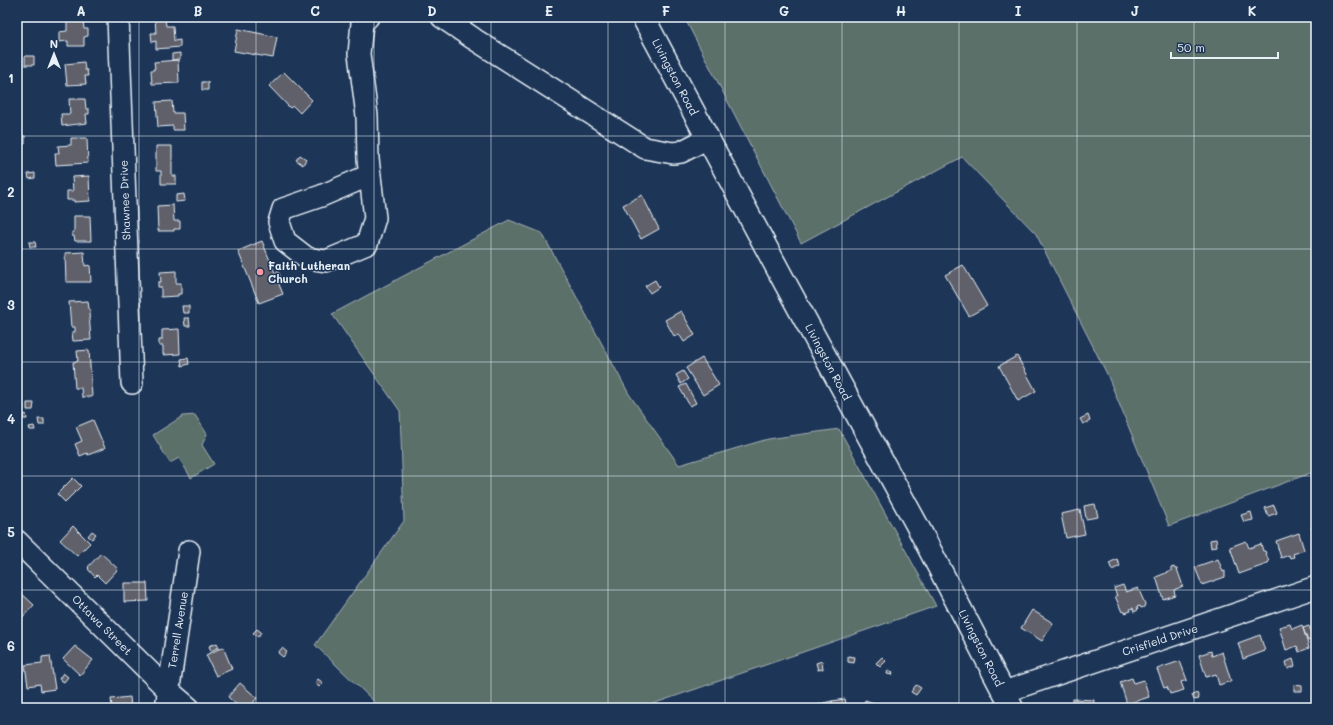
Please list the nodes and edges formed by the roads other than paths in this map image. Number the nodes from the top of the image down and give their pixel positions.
1 (118, 17) edge
2 (368, 17) edge
3 (442, 17) edge
4 (643, 17) edge
5 (708, 138) junction
6 (370, 175) junction
7 (132, 383) dead end
8 (17, 541) edge
9 (189, 552) dead end
10 (1316, 587) edge
11 (167, 699) edge
12 (1008, 700) edge
13 (189, 708) edge

1 - 7 street, Shawnee Drive
2 - 6 street
3 - 5 street
4 - 5 main road, Livingston Road
5 - 12 main road, Livingston Road
6 - 6 street
8 - 11 street, Ottawa Street
9 - 11 street, Terrell Avenue
10 - 12 street, Crisfield Drive
11 - 13 street, Ottawa Street

